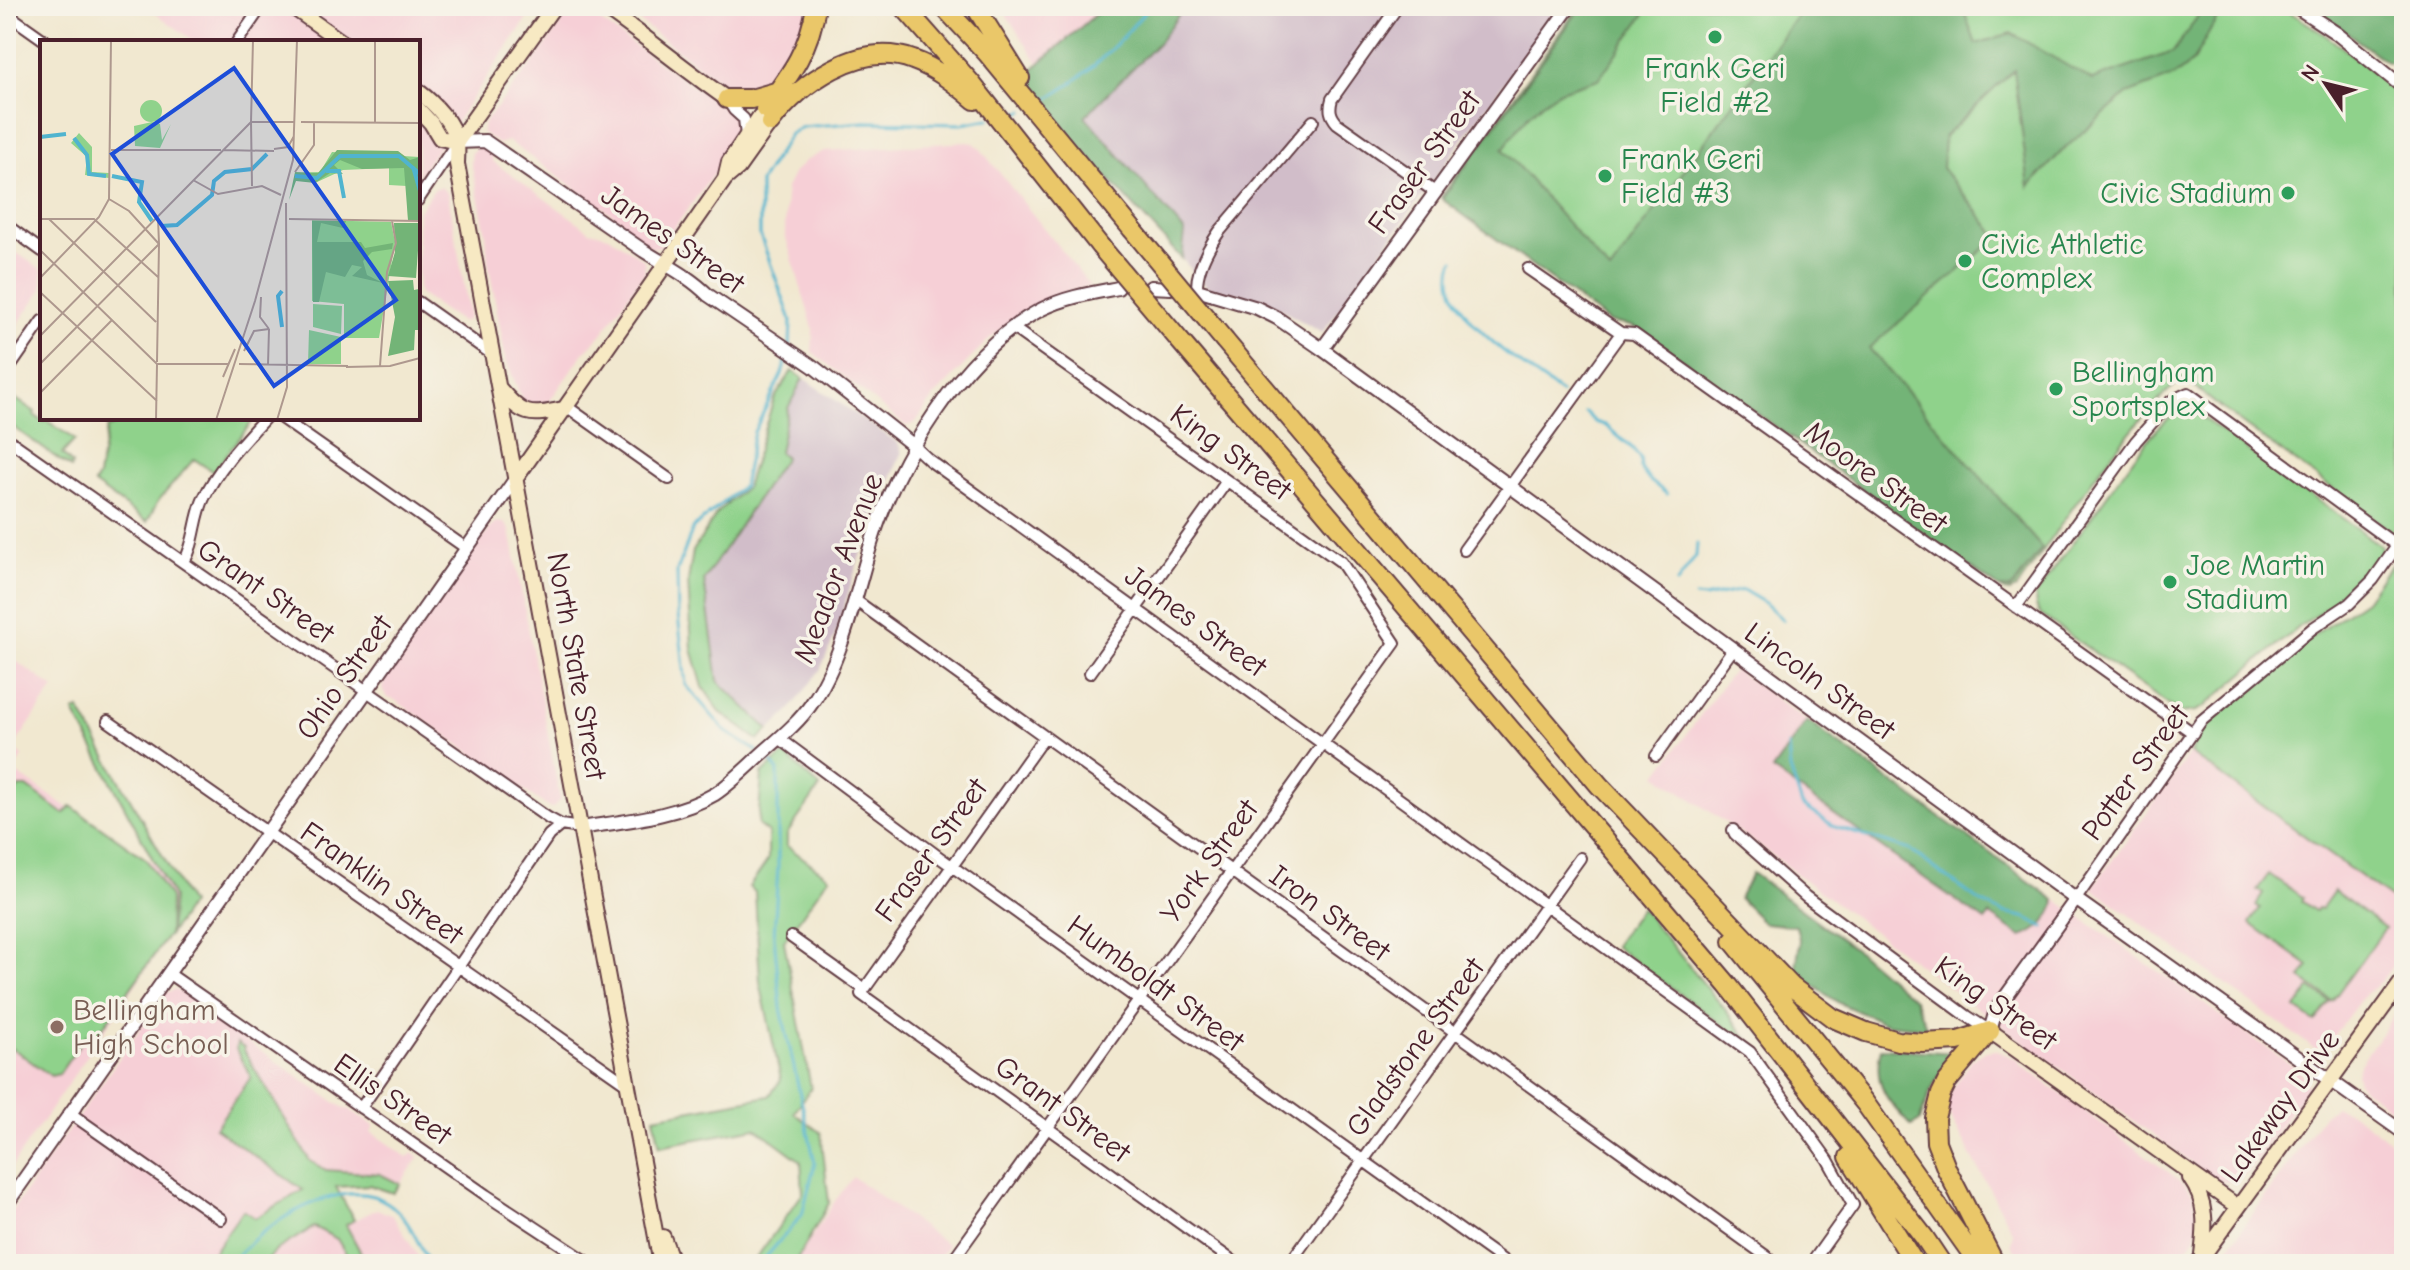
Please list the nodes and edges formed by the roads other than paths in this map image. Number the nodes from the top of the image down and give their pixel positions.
1 (262, 6) edge
2 (291, 6) edge
3 (554, 6) edge
4 (602, 6) edge
5 (816, 6) edge
6 (903, 6) edge
7 (943, 6) edge
8 (975, 6) edge
9 (1398, 6) edge
10 (1570, 6) edge
11 (2295, 6) edge
12 (6, 13) edge
13 (44, 40) edge
14 (238, 40) edge
15 (339, 40) edge
16 (992, 47) junction
17 (966, 85) junction
18 (2404, 88) edge
19 (779, 91) junction
20 (420, 92) edge
21 (727, 99) junction
22 (420, 112) edge
23 (765, 120) junction
24 (1313, 121) dead end
25 (746, 136) junction
26 (457, 142) junction
27 (725, 179) junction
28 (1435, 192) junction
29 (420, 197) edge
30 (6, 225) edge
31 (40, 250) edge
32 (666, 262) junction
33 (1528, 269) dead end
34 (1151, 287) dead end
35 (1118, 288) dead end
36 (1171, 288) dead end
37 (1197, 290) joint
38 (420, 303) edge
39 (40, 324) edge
40 (1013, 328) junction
41 (1621, 333) junction
42 (1322, 349) junction
43 (493, 355) junction
44 (6, 373) edge
45 (499, 388) junction
46 (565, 408) junction
47 (263, 420) edge
48 (284, 420) edge
49 (6, 438) edge
50 (914, 446) junction
51 (516, 478) junction
52 (669, 479) dead end
53 (1227, 481) junction
54 (1509, 488) junction
55 (466, 548) junction
56 (2400, 548) edge
57 (1464, 550) dead end
58 (184, 562) junction
59 (855, 600) junction
60 (2016, 607) junction
61 (1135, 609) junction
62 (1395, 643) joint
63 (1733, 649) junction
64 (1090, 673) dead end
65 (366, 690) junction
66 (108, 721) dead end
67 (2193, 733) junction
68 (1044, 737) junction
69 (779, 738) junction
70 (1323, 744) junction
71 (1656, 756) dead end
72 (561, 825) junction
73 (580, 828) junction
74 (1733, 830) dead end
75 (267, 832) junction
76 (1656, 846) junction
77 (1580, 858) dead end
78 (952, 866) junction
79 (1231, 871) junction
80 (2076, 899) junction
81 (1547, 905) junction
82 (791, 937) dead end
83 (459, 966) junction
84 (168, 973) junction
85 (2404, 979) edge
86 (863, 991) junction
87 (1139, 1000) junction
88 (1990, 1031) junction
89 (1455, 1032) junction
90 (1789, 1064) junction
91 (2331, 1081) junction
92 (628, 1085) junction
93 (361, 1108) junction
94 (70, 1113) junction
95 (1047, 1128) junction
96 (2404, 1133) edge
97 (1363, 1161) junction
98 (2180, 1166) junction
99 (651, 1199) junction
100 (6, 1205) edge
101 (2238, 1207) junction
102 (221, 1219) dead end
103 (953, 1260) edge
104 (2199, 1261) edge
105 (591, 1264) edge
106 (661, 1264) edge
107 (676, 1264) edge
108 (966, 1264) edge
109 (1237, 1264) edge
110 (1289, 1264) edge
111 (1508, 1264) edge
112 (1777, 1264) edge
113 (1811, 1264) edge
114 (1915, 1264) edge
115 (1942, 1264) edge
116 (1979, 1264) edge
117 (1995, 1264) edge

1 - 14 street
2 - 15 main road
3 - 26 main road
4 - 21 main road
5 - 19 highway
6 - 17 highway
7 - 16 highway
8 - 16 highway
9 - 28 street
10 - 28 street, Fraser Street
11 - 18 street
12 - 13 street
16 - 76 highway, bridge
17 - 23 highway
17 - 90 highway, bridge
19 - 21 highway
19 - 23 highway
20 - 26 main road
21 - 25 street
22 - 26 main road, James Street
23 - 25 main road, Ohio Street
23 - 27 main road, Ohio Street
24 - 37 street
25 - 27 main road, Ohio Street
26 - 29 street
26 - 32 street, James Street
26 - 43 main road, North State Street
27 - 32 main road, Ohio Street
28 - 42 street, Fraser Street
30 - 31 street
32 - 46 main road, Ohio Street
32 - 50 street, James Street
33 - 41 street, Moore Street
34 - 36 street
35 - 40 street, Meador Avenue
37 - 42 street, Lincoln Street
38 - 43 street
39 - 44 street
40 - 50 street, Meador Avenue
40 - 53 street, King Street
41 - 54 street
41 - 60 street, Moore Street
42 - 54 street, Lincoln Street
43 - 45 main road, North State Street
45 - 46 main road
45 - 51 main road, North State Street
46 - 51 main road, Ohio Street
46 - 52 street
47 - 58 street
48 - 55 street
49 - 58 street, Grant Street
50 - 59 street, Meador Avenue
50 - 61 street, James Street
51 - 55 street, Ohio Street
51 - 73 main road, North State Street
53 - 61 street
53 - 62 street, King Street
54 - 57 street
54 - 63 street, Lincoln Street
55 - 65 street, Ohio Street
56 - 60 street
56 - 67 street, Potter Street
58 - 65 street, Grant Street
59 - 68 street, Iron Street
59 - 69 street, Meador Avenue
60 - 67 street, Moore Street
61 - 64 street
61 - 70 street, James Street
62 - 70 street, York Street
63 - 71 street
63 - 80 street, Lincoln Street
65 - 72 street, Grant Street
65 - 75 street, Ohio Street
66 - 75 street, Franklin Street
67 - 80 street, Potter Street
68 - 78 street, Fraser Street
68 - 79 street, Iron Street
69 - 73 street, Meador Avenue
69 - 78 street, Humboldt Street
70 - 79 street, York Street
70 - 81 street, James Street
72 - 73 street, Grant Street
72 - 83 street
73 - 92 main road, North State Street
74 - 88 street, King Street
75 - 83 street, Franklin Street
75 - 84 street, Ohio Street
76 - 88 highway
76 - 116 highway
77 - 81 street, Gladstone Street
78 - 86 street, Fraser Street
78 - 87 street, Humboldt Street
79 - 87 street, York Street
79 - 89 street, Iron Street
80 - 88 street, Potter Street
80 - 91 street, Lincoln Street
81 - 89 street, Gladstone Street
81 - 113 street, James Street
82 - 86 street, Grant Street
83 - 92 street, Franklin Street
83 - 93 street
84 - 93 street, Ellis Street
84 - 94 street, Ohio Street
85 - 91 main road, Lakeway Drive
86 - 95 street, Grant Street
87 - 95 street, York Street
87 - 97 street, Humboldt Street
88 - 98 main road, King Street
88 - 117 highway
89 - 97 street, Gladstone Street
89 - 112 street, Iron Street
90 - 114 highway
90 - 115 highway
91 - 96 street, Lincoln Street
91 - 101 main road, Lakeway Drive
92 - 99 main road, North State Street
93 - 105 street, Ellis Street
94 - 100 street, Ohio Street
94 - 102 street
95 - 103 street, York Street
95 - 109 street, Grant Street
97 - 110 street, Gladstone Street
97 - 111 street, Humboldt Street
98 - 101 main road, King Street
98 - 104 main road
99 - 106 main road
99 - 107 main road
101 - 104 main road, Lakeway Drive
103 - 108 street

